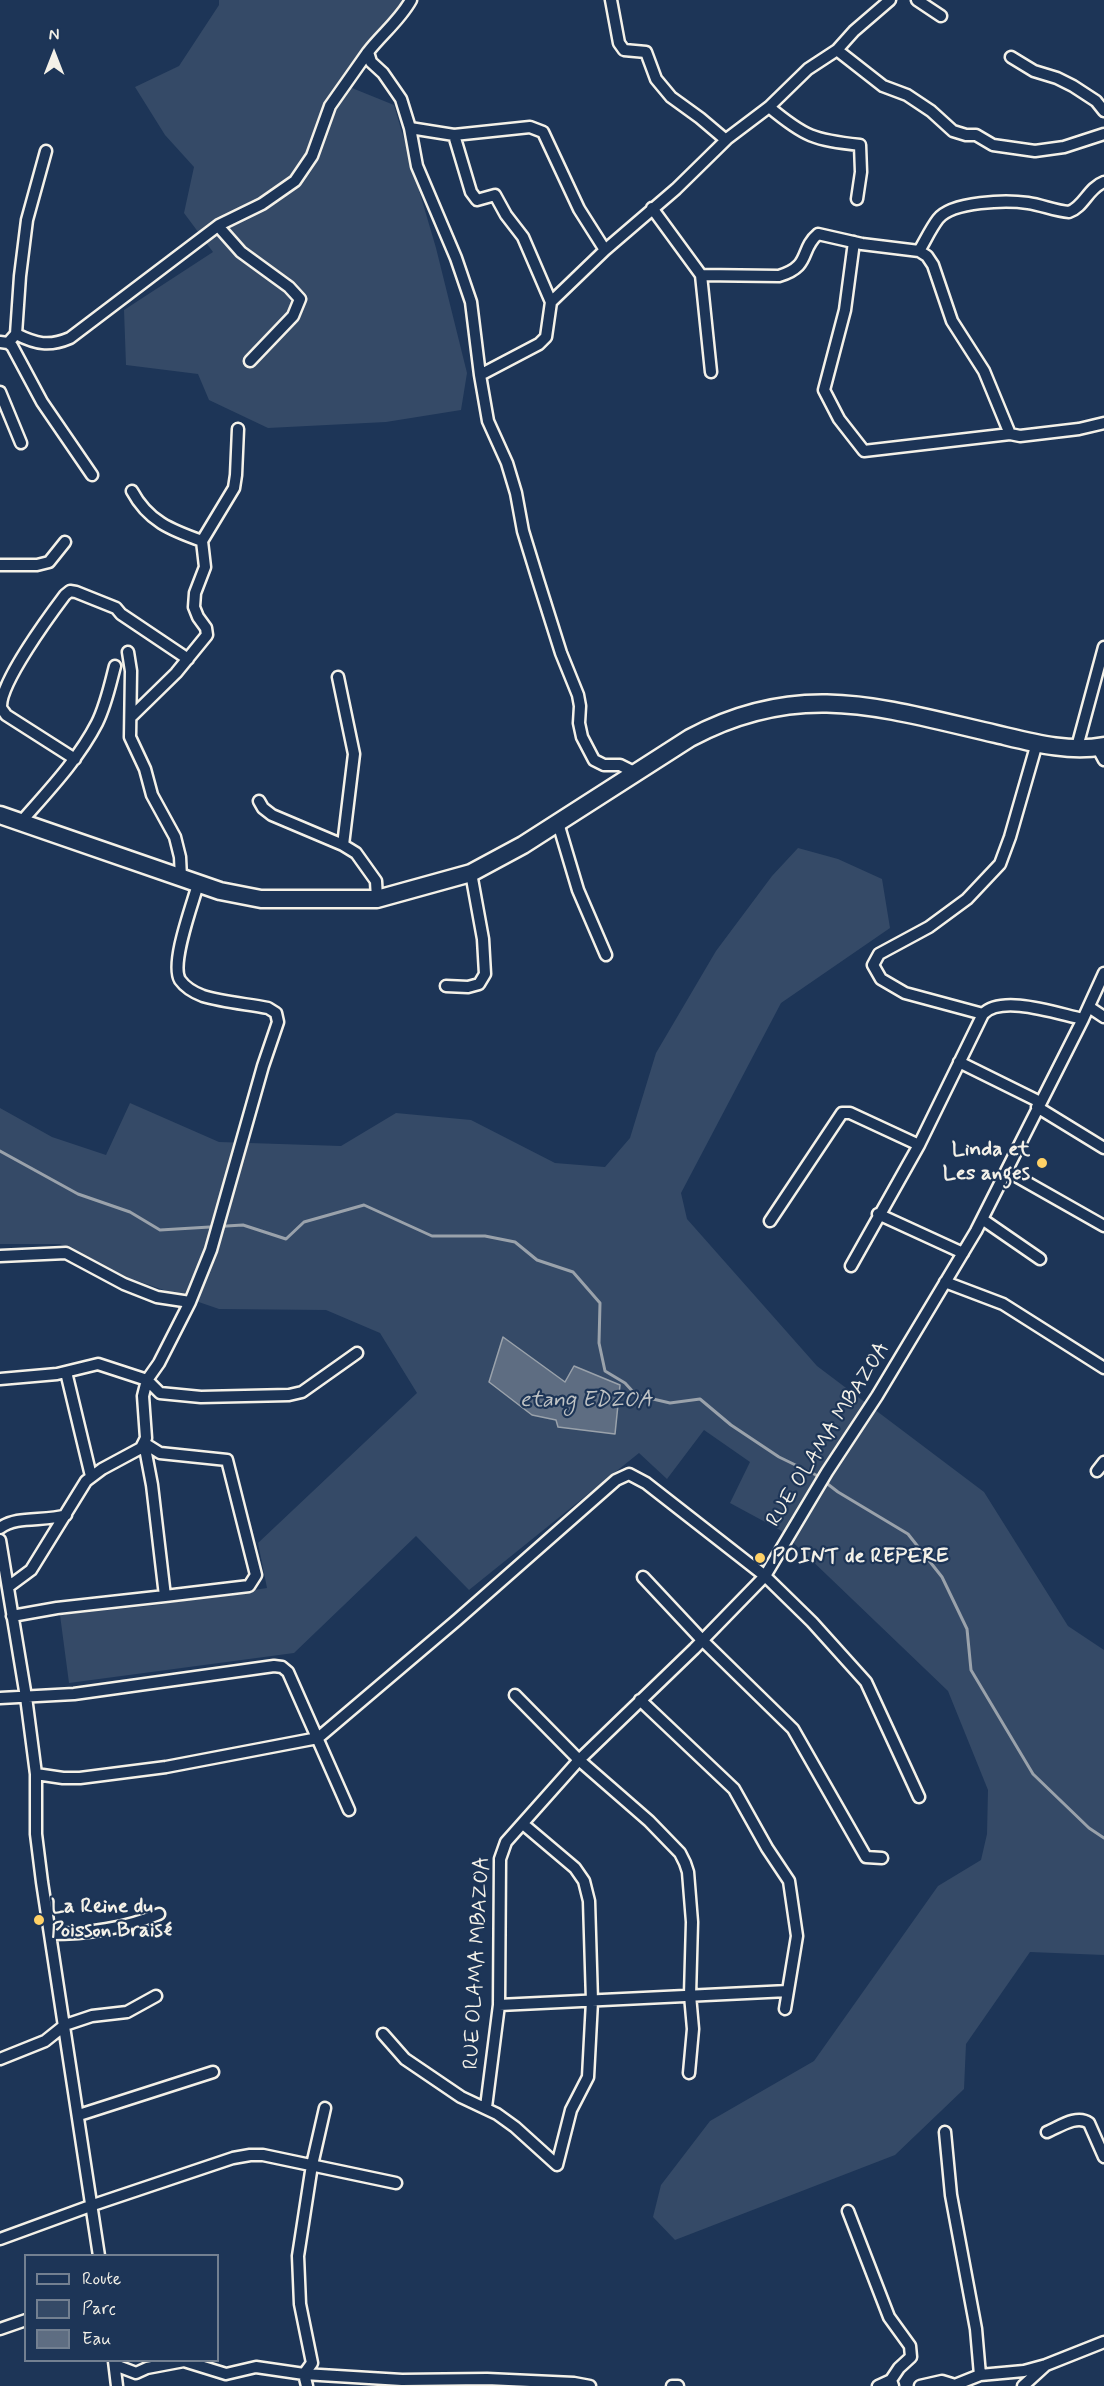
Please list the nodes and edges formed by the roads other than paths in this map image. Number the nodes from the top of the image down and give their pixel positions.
1 (411, 0) edge
2 (611, 0) edge
3 (890, 0) edge
4 (917, 0) edge
5 (941, 16) dead end
6 (837, 50) junction
7 (368, 52) junction
8 (1011, 57) dead end
9 (769, 107) junction
10 (1104, 111) edge
11 (410, 128) junction
12 (1104, 134) edge
13 (454, 135) junction
14 (726, 141) junction
15 (46, 151) dead end
16 (1104, 182) edge
17 (857, 199) dead end
18 (652, 208) junction
19 (218, 226) junction
20 (854, 242) junction
21 (605, 250) junction
22 (919, 251) junction
23 (701, 275) junction
24 (551, 302) junction
25 (16, 334) junction
26 (4, 343) edge
27 (250, 361) dead end
28 (711, 372) dead end
29 (480, 375) junction
30 (0, 392) edge
31 (1104, 423) edge
32 (238, 429) dead end
33 (1010, 434) junction
34 (21, 442) dead end
35 (92, 475) dead end
36 (132, 491) dead end
37 (202, 541) junction
38 (65, 542) dead end
39 (0, 565) edge
40 (1104, 647) edge
41 (128, 652) dead end
42 (188, 659) junction
43 (115, 666) dead end
44 (338, 677) dead end
45 (131, 717) junction
46 (1036, 743) junction
47 (1077, 747) junction
48 (1102, 751) edge
49 (75, 759) junction
50 (634, 772) junction
51 (259, 801) dead end
52 (0, 815) edge
53 (21, 822) junction
54 (558, 823) junction
55 (343, 845) junction
56 (471, 873) junction
57 (181, 878) junction
58 (198, 884) junction
59 (377, 898) junction
60 (606, 955) dead end
61 (1104, 973) edge
62 (446, 986) dead end
63 (1089, 1007) junction
64 (983, 1014) junction
65 (1104, 1017) edge
66 (1083, 1019) junction
67 (959, 1062) junction
68 (1039, 1104) junction
69 (919, 1145) junction
70 (1104, 1148) edge
71 (1007, 1171) junction
72 (878, 1214) junction
73 (982, 1219) junction
74 (770, 1221) dead end
75 (1104, 1226) edge
76 (963, 1253) junction
77 (0, 1256) edge
78 (1040, 1259) dead end
79 (851, 1266) dead end
80 (945, 1282) junction
81 (190, 1302) junction
82 (357, 1353) dead end
83 (1104, 1368) edge
84 (66, 1372) junction
85 (0, 1379) edge
86 (147, 1380) junction
87 (144, 1443) junction
88 (91, 1476) junction
89 (66, 1515) junction
90 (0, 1528) edge
91 (0, 1540) edge
92 (1, 1558) edge
93 (765, 1576) junction
94 (643, 1577) dead end
95 (8, 1587) junction
96 (165, 1596) junction
97 (12, 1616) junction
98 (702, 1640) junction
99 (515, 1695) dead end
100 (26, 1696) junction
101 (0, 1698) edge
102 (640, 1700) junction
103 (318, 1738) junction
104 (579, 1760) junction
105 (36, 1774) junction
106 (919, 1797) dead end
107 (349, 1810) dead end
108 (523, 1824) junction
109 (882, 1858) dead end
110 (159, 1914) dead end
111 (50, 1934) junction
112 (788, 1990) junction
113 (690, 1995) junction
114 (156, 1996) dead end
115 (592, 2001) junction
116 (499, 2005) junction
117 (785, 2009) dead end
118 (65, 2025) junction
119 (383, 2034) dead end
120 (0, 2059) edge
121 (213, 2072) dead end
122 (689, 2073) dead end
123 (486, 2107) junction
124 (325, 2108) dead end
125 (79, 2115) junction
126 (945, 2132) dead end
127 (1047, 2133) dead end
128 (1104, 2157) edge
129 (312, 2165) junction
130 (396, 2183) dead end
131 (93, 2205) junction
132 (848, 2211) dead end
133 (0, 2239) edge
134 (99, 2254) edge
135 (24, 2321) edge
136 (0, 2330) edge
137 (1104, 2342) edge
138 (178, 2362) edge
139 (186, 2362) edge
140 (114, 2363) edge
141 (1046, 2365) junction
142 (304, 2374) junction
143 (980, 2375) junction
144 (892, 2383) edge
145 (117, 2386) edge
146 (307, 2386) edge
147 (590, 2386) edge
148 (878, 2386) edge
149 (920, 2386) edge
150 (1023, 2386) edge

1 - 7 street
2 - 14 street
3 - 6 street
4 - 5 street
6 - 9 street
6 - 12 street
7 - 11 street
7 - 19 street
8 - 10 street
9 - 14 street
9 - 17 street
11 - 13 street
11 - 29 street
13 - 21 street
13 - 24 street
14 - 18 street
15 - 25 street
16 - 22 street
18 - 21 street
18 - 23 street
19 - 25 street
19 - 27 street
20 - 22 street
20 - 23 street
20 - 33 street
21 - 24 street
22 - 33 street
23 - 28 street
24 - 29 street
25 - 26 street
26 - 35 street
29 - 50 street
30 - 34 street
31 - 33 street
32 - 37 street
36 - 37 street
37 - 42 street
38 - 39 street
40 - 47 street
41 - 45 street
42 - 45 street
42 - 49 street
43 - 49 street
44 - 55 street
45 - 57 street
46 - 47 main road
46 - 50 main road
46 - 64 street
47 - 48 main road
49 - 53 street
50 - 54 main road
51 - 55 street
52 - 53 main road
53 - 57 main road
54 - 56 main road
54 - 60 street
55 - 59 street
56 - 59 main road
56 - 62 street
57 - 58 main road
58 - 59 main road
58 - 81 street
61 - 63 street, RUE OLAMA MBAZOA
63 - 65 street
63 - 66 street, RUE OLAMA MBAZOA
64 - 66 street
64 - 67 street
66 - 68 street, RUE OLAMA MBAZOA
67 - 68 street
67 - 69 street
68 - 70 street
68 - 71 street, RUE OLAMA MBAZOA
69 - 72 street
69 - 74 street
71 - 73 street, RUE OLAMA MBAZOA
71 - 75 street
72 - 76 street
72 - 79 street
73 - 76 street, RUE OLAMA MBAZOA
73 - 78 street
76 - 80 street, RUE OLAMA MBAZOA
77 - 81 street
80 - 83 street
80 - 93 street, RUE OLAMA MBAZOA
81 - 86 street
82 - 86 street
84 - 85 street
84 - 86 street
84 - 88 street
86 - 87 street
87 - 88 street
87 - 96 street
87 - 96 street
88 - 89 street
89 - 90 street
89 - 95 street
91 - 92 street
92 - 95 street
93 - 98 street, RUE OLAMA MBAZOA
93 - 103 street
93 - 106 street
94 - 98 street
95 - 97 street
96 - 97 street
97 - 100 street
98 - 102 street, RUE OLAMA MBAZOA
98 - 109 street
99 - 104 street
100 - 101 street
100 - 103 street
100 - 105 street
102 - 104 street, RUE OLAMA MBAZOA
102 - 112 street
103 - 105 street
103 - 107 street
104 - 108 street, RUE OLAMA MBAZOA
104 - 113 street
105 - 111 street
108 - 115 street
108 - 116 street, RUE OLAMA MBAZOA
110 - 111 street
111 - 118 street
112 - 113 street
112 - 117 street
113 - 115 street
113 - 122 street
114 - 118 street
115 - 116 street
115 - 123 street
116 - 123 street, RUE OLAMA MBAZOA
118 - 120 street
118 - 125 street
119 - 123 street
121 - 125 street
124 - 129 street
125 - 131 street
126 - 143 street
127 - 128 street
129 - 130 street
129 - 131 street
129 - 142 street
131 - 133 street
131 - 134 street
132 - 144 street
135 - 136 street
137 - 141 street
138 - 140 street
139 - 142 street
140 - 145 street
141 - 143 street
141 - 150 street
142 - 146 street
142 - 147 street
143 - 149 street
144 - 148 street

